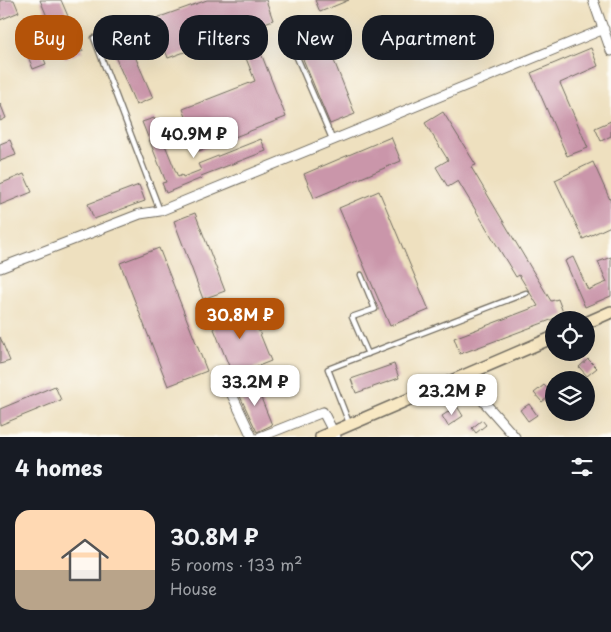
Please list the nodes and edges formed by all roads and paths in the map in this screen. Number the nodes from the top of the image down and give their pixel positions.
1 (593, 0) edge
2 (604, 29) junction
3 (611, 51) edge
4 (102, 60) edge
5 (298, 60) edge
6 (333, 141) junction
7 (160, 211) junction
8 (0, 268) edge
9 (361, 276) dead end
10 (526, 293) dead end
11 (611, 312) edge
12 (595, 319) edge
13 (545, 341) edge
14 (368, 354) junction
15 (462, 377) junction
16 (224, 378) dead end
17 (349, 425) junction
18 (335, 434) edge
19 (252, 437) edge
20 (260, 437) edge
21 (321, 437) edge
22 (515, 437) edge

1 - 2 street
2 - 3 street
2 - 6 street
4 - 7 lane
5 - 6 lane
6 - 7 street
7 - 8 street
9 - 14 lane
10 - 14 lane
11 - 12 main road
13 - 15 main road
14 - 17 lane
15 - 17 main road
15 - 22 street
16 - 19 street
17 - 18 main road
18 - 20 street
18 - 21 main road

